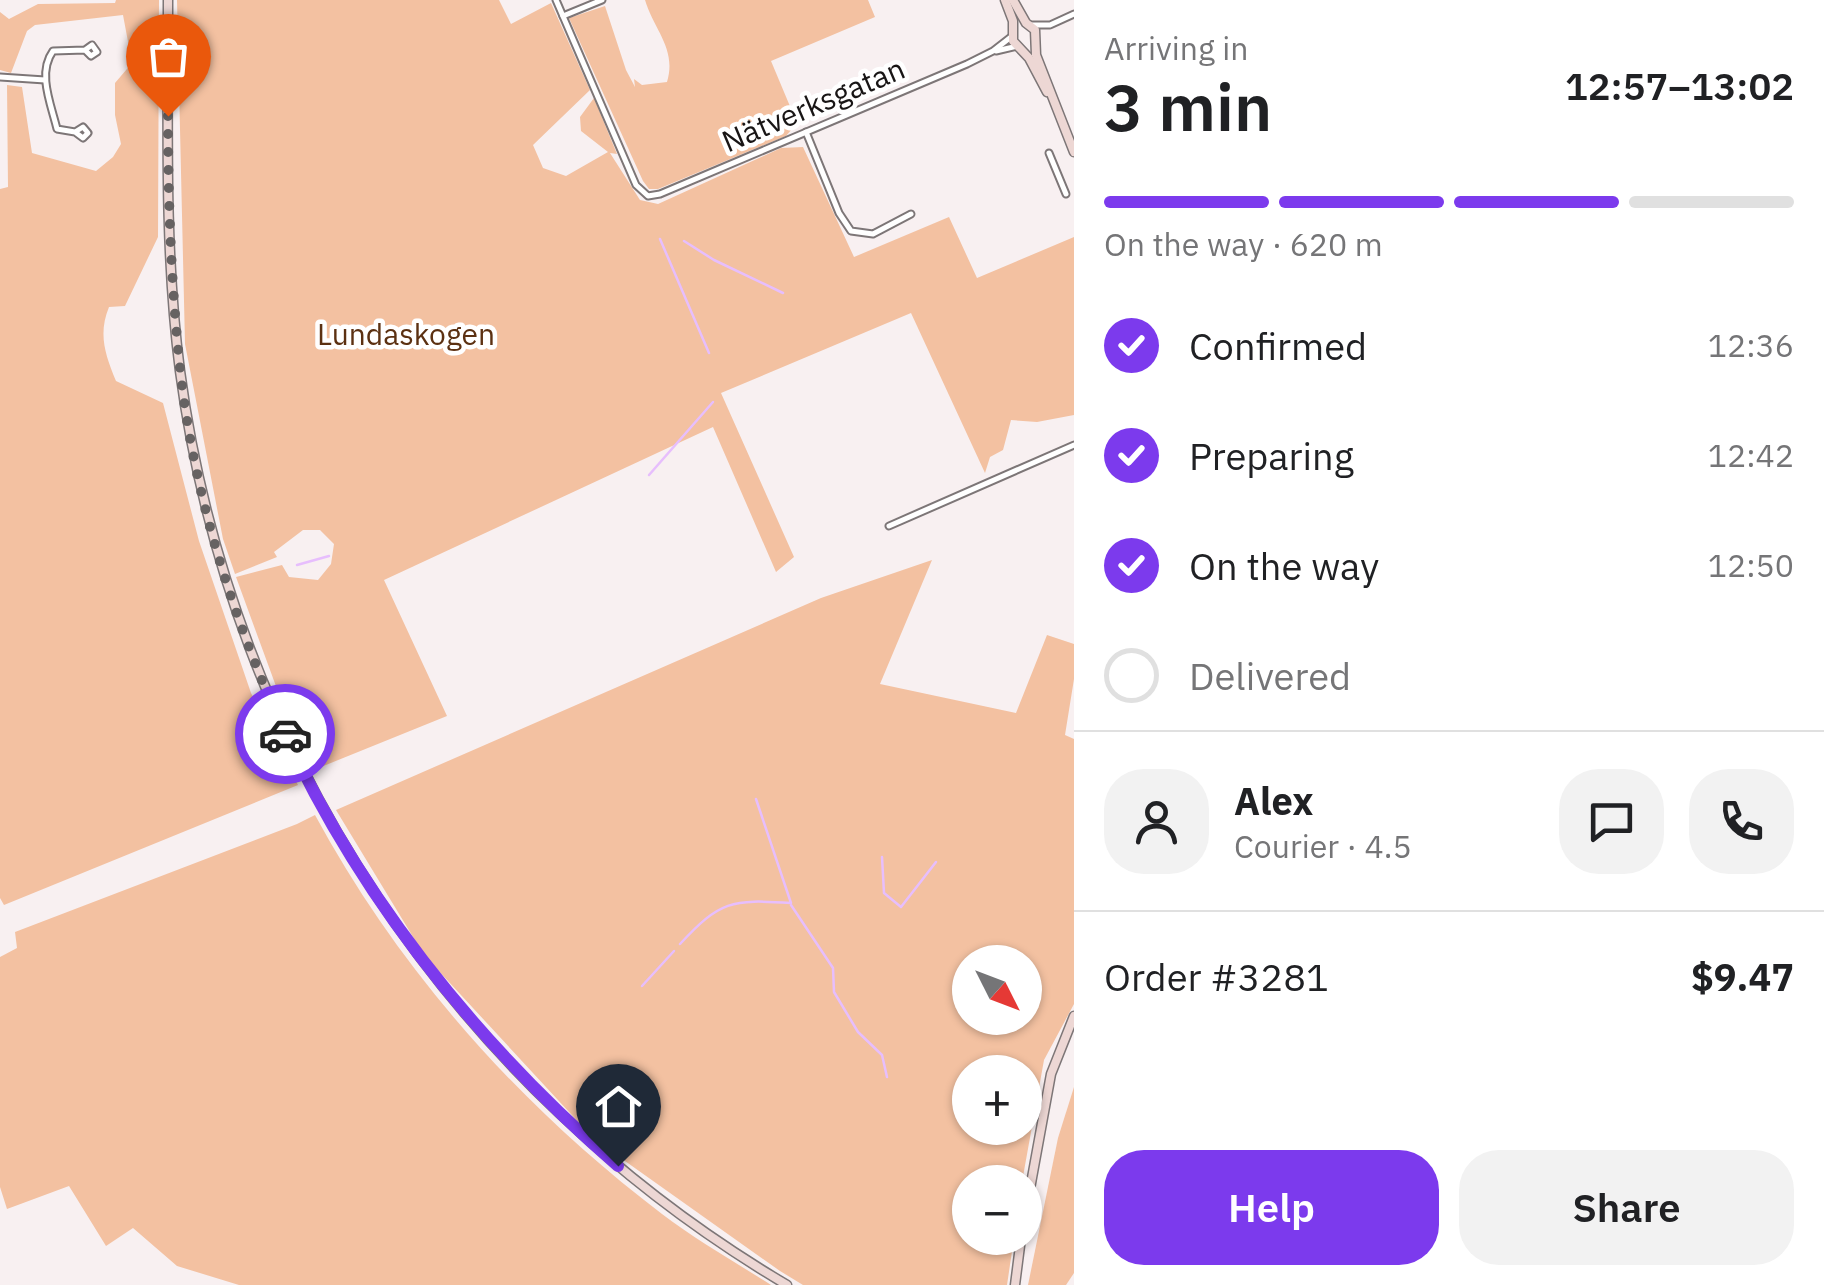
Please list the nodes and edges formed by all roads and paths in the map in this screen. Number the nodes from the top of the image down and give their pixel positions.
1 (168, 0) edge
2 (556, 0) edge
3 (602, 0) edge
4 (1009, 0) edge
5 (1074, 14) edge
6 (563, 16) junction
7 (1028, 24) junction
8 (1050, 25) junction
9 (1012, 32) junction
10 (1035, 40) junction
11 (1020, 47) junction
12 (85, 50) dead end
13 (993, 51) junction
14 (0, 78) edge
15 (45, 80) junction
16 (1052, 101) junction
17 (74, 132) dead end
18 (806, 132) junction
19 (1074, 152) edge
20 (1048, 153) dead end
21 (1066, 194) dead end
22 (912, 214) dead end
23 (1074, 445) edge
24 (889, 526) dead end
25 (1074, 1016) edge
26 (1035, 1165) edge
27 (1019, 1255) edge
28 (788, 1285) edge
29 (1015, 1285) edge

1 - 28 main road
2 - 6 street
3 - 6 street
4 - 7 main road
4 - 9 main road
5 - 8 street
6 - 18 street, Nätverksgatan
7 - 8 street
7 - 9 main road
7 - 10 main road
8 - 10 street
9 - 11 main road
9 - 13 street, Nätverksgatan
10 - 11 main road
10 - 16 main road
11 - 13 street, Nätverksgatan
11 - 16 main road
12 - 15 street
13 - 18 street, Nätverksgatan
14 - 15 street
15 - 17 street
16 - 19 main road
18 - 22 street
20 - 21 street
23 - 24 street
25 - 26 main road
27 - 29 main road

